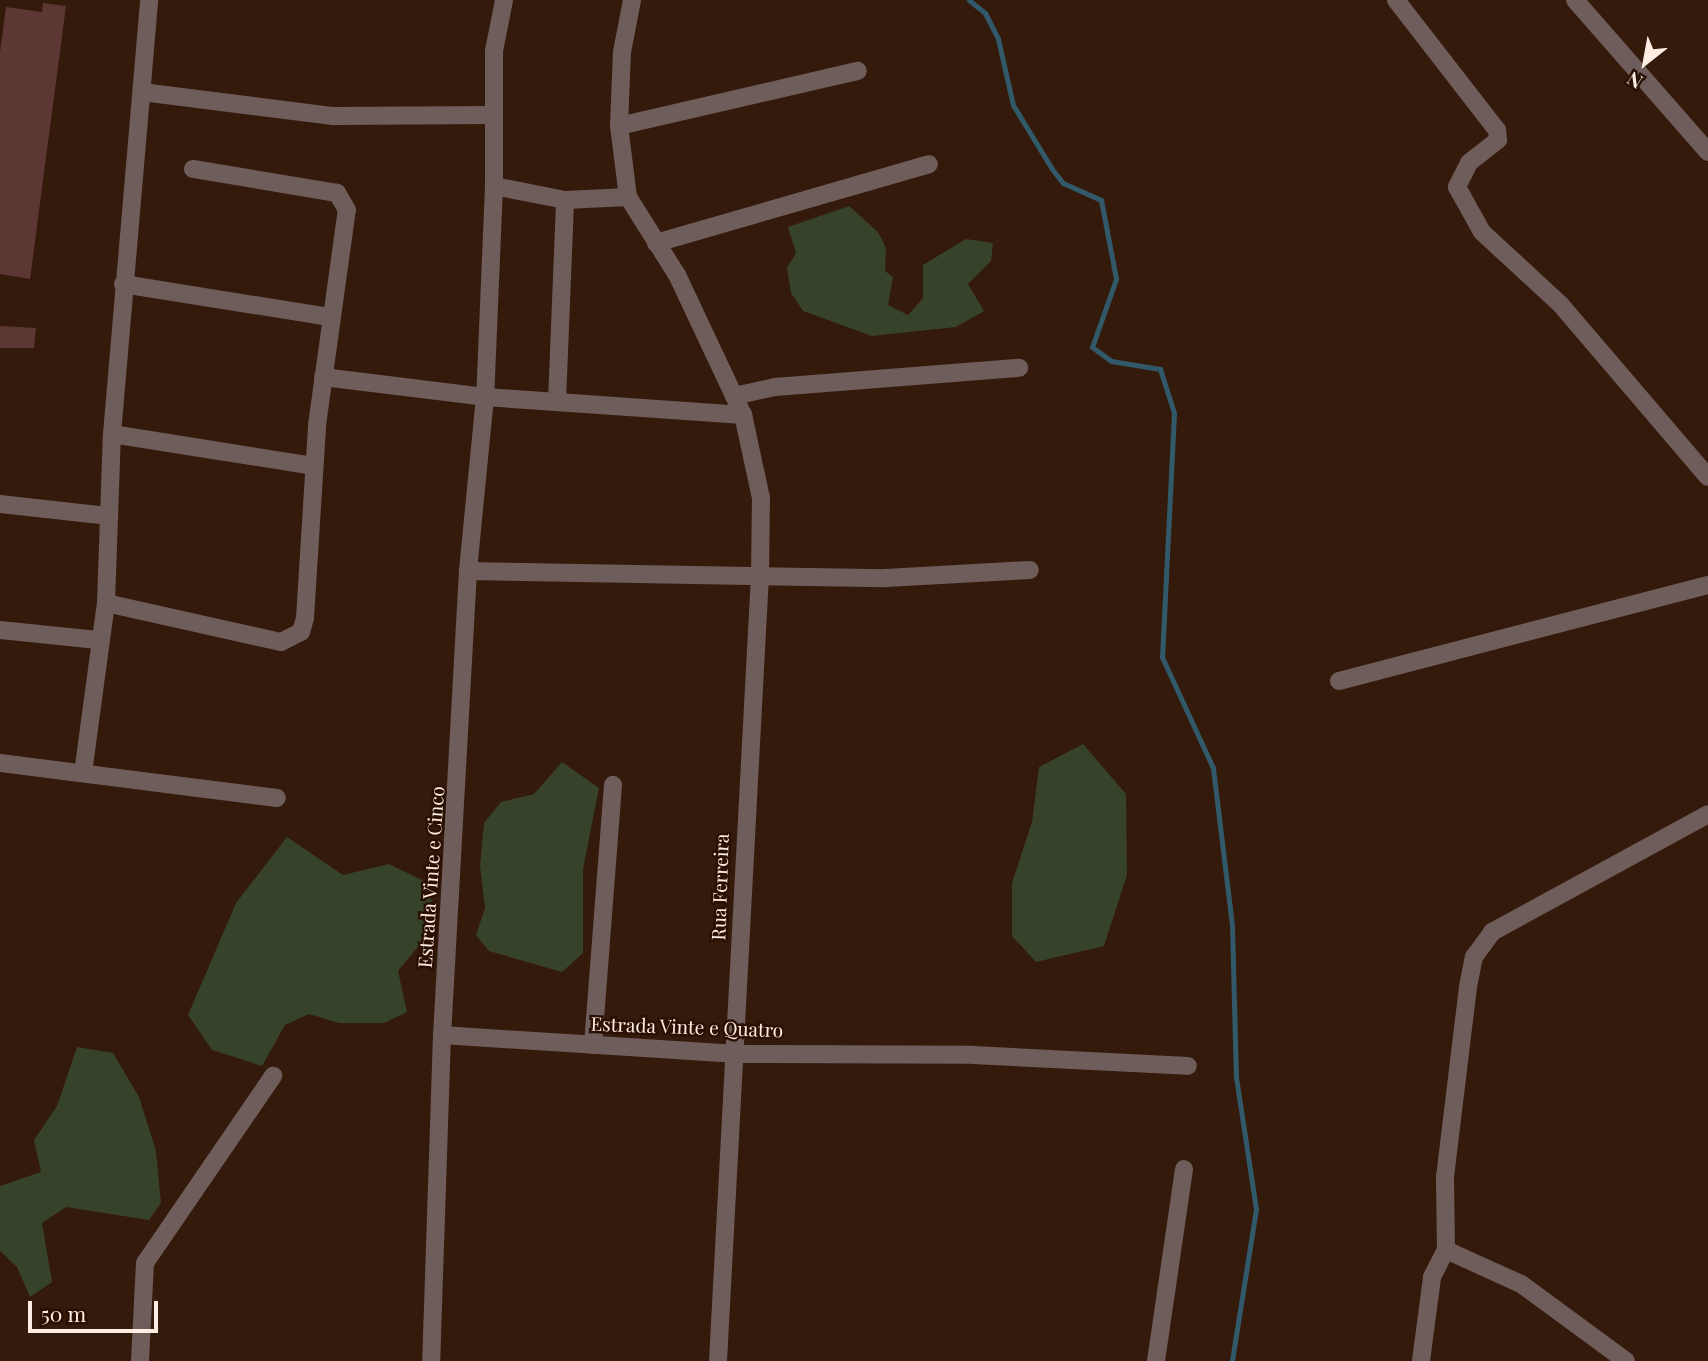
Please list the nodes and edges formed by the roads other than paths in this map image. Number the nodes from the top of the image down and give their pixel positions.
1 (149, 0) edge
2 (504, 0) edge
3 (632, 0) edge
4 (1396, 0) edge
5 (1575, 0) edge
6 (858, 71) dead end
7 (142, 92) junction
8 (492, 115) junction
9 (619, 126) junction
10 (1708, 152) edge
11 (929, 164) dead end
12 (193, 169) dead end
13 (494, 186) junction
14 (628, 197) junction
15 (565, 200) junction
16 (656, 243) junction
17 (123, 284) junction
18 (330, 317) junction
19 (1019, 368) dead end
20 (323, 377) junction
21 (734, 396) junction
22 (485, 397) junction
23 (557, 402) junction
24 (743, 415) junction
25 (112, 434) junction
26 (314, 466) junction
27 (1708, 477) edge
28 (0, 504) edge
29 (109, 516) junction
30 (1030, 570) dead end
31 (468, 571) junction
32 (760, 576) junction
33 (1708, 585) edge
34 (106, 603) junction
35 (0, 630) edge
36 (97, 640) junction
37 (1339, 681) dead end
38 (0, 763) edge
39 (83, 773) junction
40 (613, 785) dead end
41 (277, 798) dead end
42 (1708, 814) edge
43 (442, 1035) junction
44 (593, 1045) junction
45 (737, 1054) junction
46 (1188, 1066) dead end
47 (273, 1076) dead end
48 (1184, 1169) dead end
49 (1446, 1250) junction
50 (140, 1361) edge
51 (431, 1361) edge
52 (719, 1361) edge
53 (1156, 1361) edge
54 (1421, 1361) edge
55 (1626, 1361) edge

1 - 7 street
2 - 8 street, Estrada Vinte e Cinco
3 - 9 street
4 - 27 street
5 - 10 street
6 - 9 street
7 - 8 street
7 - 17 street
8 - 13 street, Estrada Vinte e Cinco
9 - 14 street
11 - 16 street
12 - 18 street
13 - 15 street
13 - 22 street, Estrada Vinte e Cinco
14 - 15 street
14 - 16 street, Rua Ferreira
15 - 23 street
16 - 21 street, Rua Ferreira
17 - 18 street
17 - 25 street
18 - 20 street
19 - 21 street
20 - 22 street
20 - 26 street
21 - 24 street, Rua Ferreira
22 - 23 street
22 - 31 street, Estrada Vinte e Cinco
23 - 24 street
24 - 32 street, Rua Ferreira
25 - 26 street
25 - 29 street
26 - 34 street
28 - 29 street
29 - 34 street
30 - 32 street
31 - 32 street
31 - 43 street, Estrada Vinte e Cinco
32 - 45 street, Rua Ferreira
33 - 37 street
34 - 36 street
35 - 36 street
36 - 39 street
38 - 39 street
39 - 41 street
40 - 44 street
42 - 49 street
43 - 44 street, Estrada Vinte e Quatro
43 - 51 street, Estrada Vinte e Cinco
44 - 45 street, Estrada Vinte e Quatro
45 - 46 street, Estrada Vinte e Quatro
45 - 52 street, Rua Ferreira
47 - 50 street
48 - 53 street
49 - 54 street
49 - 55 street

